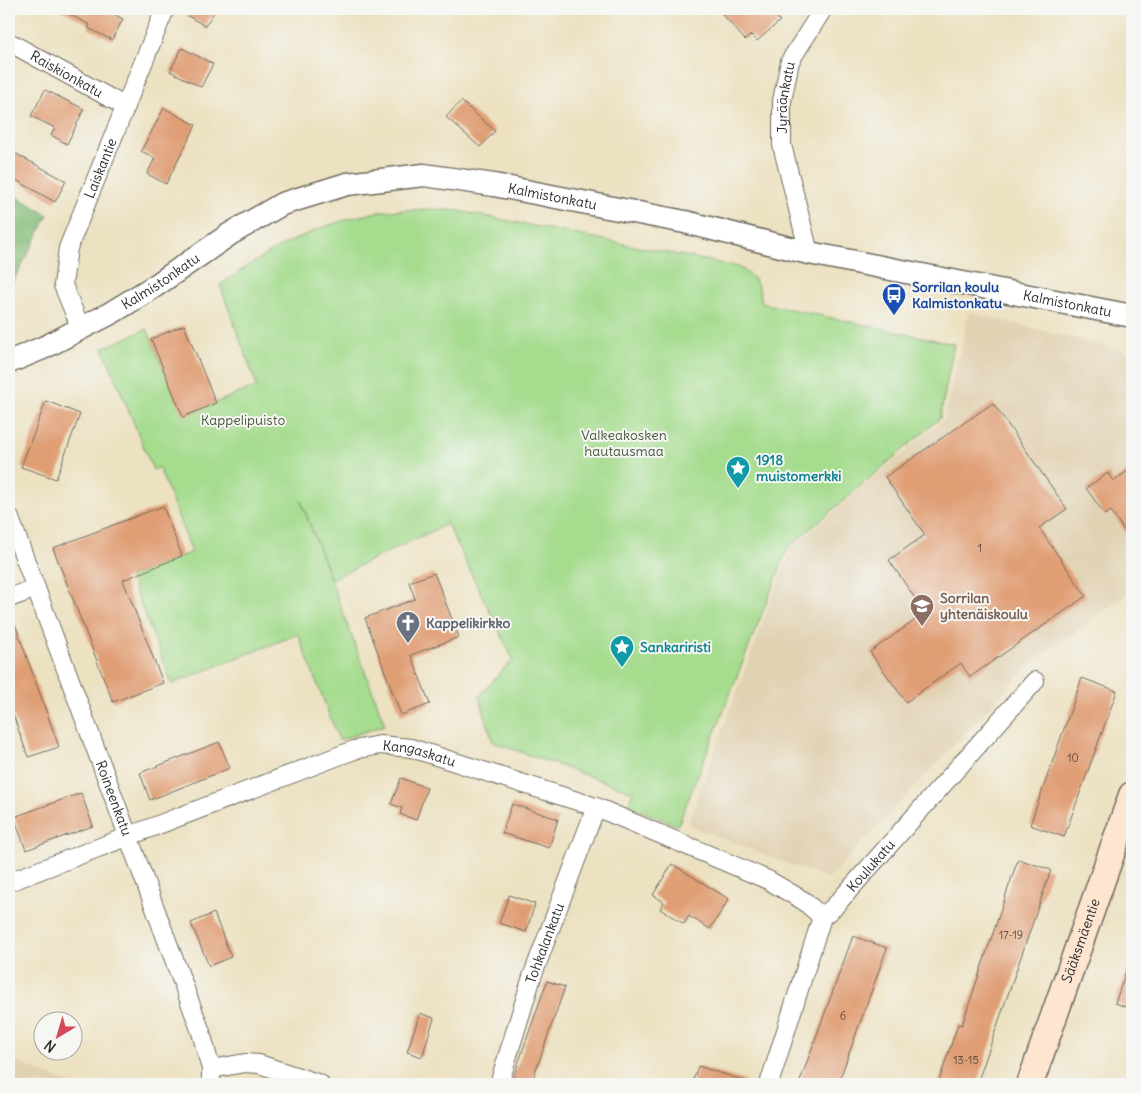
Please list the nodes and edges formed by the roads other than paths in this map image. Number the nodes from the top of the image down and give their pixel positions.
1 (165, 9) edge
2 (823, 9) edge
3 (9, 42) edge
4 (126, 107) junction
5 (809, 253) junction
6 (1132, 316) edge
7 (81, 329) junction
8 (9, 362) edge
9 (9, 516) edge
10 (36, 588) junction
11 (9, 598) edge
12 (1035, 681) dead end
13 (1132, 795) edge
14 (596, 807) junction
15 (127, 834) junction
16 (9, 882) edge
17 (822, 917) junction
18 (211, 1077) edge
19 (320, 1084) edge
20 (499, 1084) edge
21 (769, 1084) edge
22 (1030, 1084) edge

1 - 4 street, Laiskantie
2 - 5 street, Jyräänkatu
3 - 4 street, Raiskionkatu
4 - 7 street, Laiskantie
5 - 6 street, Kalmistonkatu
5 - 7 street, Kalmistonkatu
7 - 8 street, Kalmistonkatu
9 - 10 street, Roineenkatu
10 - 11 street
10 - 15 street, Roineenkatu
12 - 17 street, Koulukatu
13 - 22 main road, Sääksmäentie
14 - 15 street, Kangaskatu
14 - 17 street, Kangaskatu
14 - 20 street, Tohkalankatu
15 - 16 street, Kangaskatu
15 - 18 street, Roineenkatu
17 - 21 street, Koulukatu
18 - 19 street

